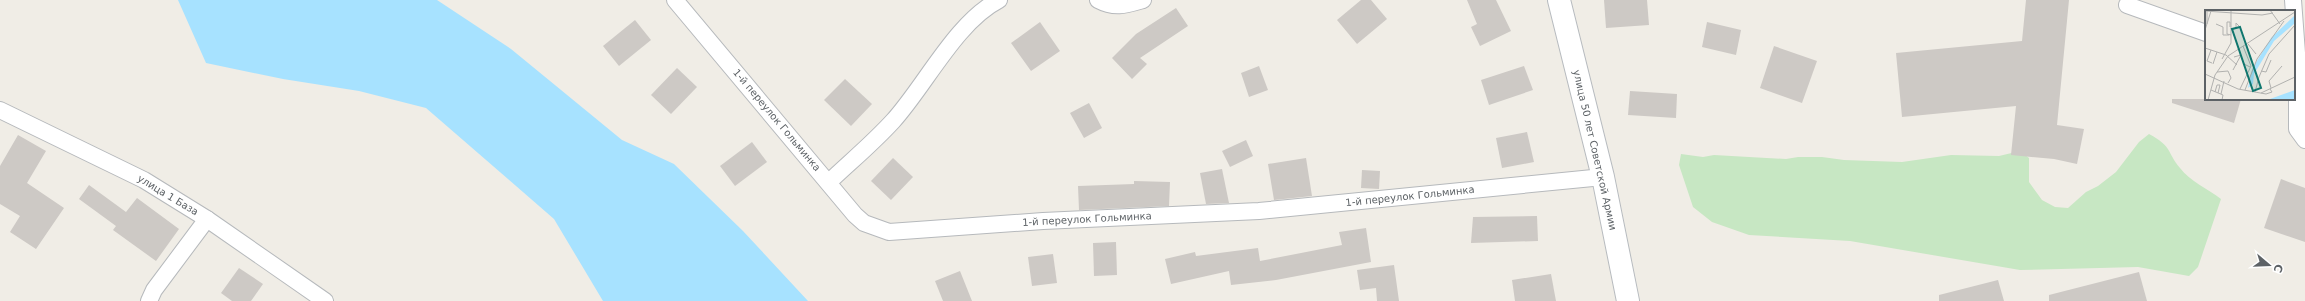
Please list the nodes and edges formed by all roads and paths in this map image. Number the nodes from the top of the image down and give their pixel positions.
1 (999, 0) edge
2 (1098, 0) edge
3 (1143, 0) edge
4 (1559, 0) edge
5 (2293, 0) edge
6 (681, 2) edge
7 (2127, 5) dead end
8 (2294, 10) edge
9 (2295, 24) edge
10 (2205, 33) edge
11 (2298, 60) edge
12 (0, 110) edge
13 (2305, 140) edge
14 (1603, 177) junction
15 (829, 182) junction
16 (207, 219) junction
17 (149, 301) edge
18 (325, 301) edge
19 (1628, 301) edge

1 - 15 street
2 - 3 street
4 - 14 main road, улица 50 лет Советской Армии
5 - 8 street
6 - 15 street, 1-й переулок Гольминка
7 - 10 street
9 - 11 street
11 - 13 street
12 - 16 street, улица 1 База
14 - 15 street, 1-й переулок Гольминка
14 - 19 main road, улица 50 лет Советской Армии
16 - 17 street
16 - 18 street, улица 1 База

